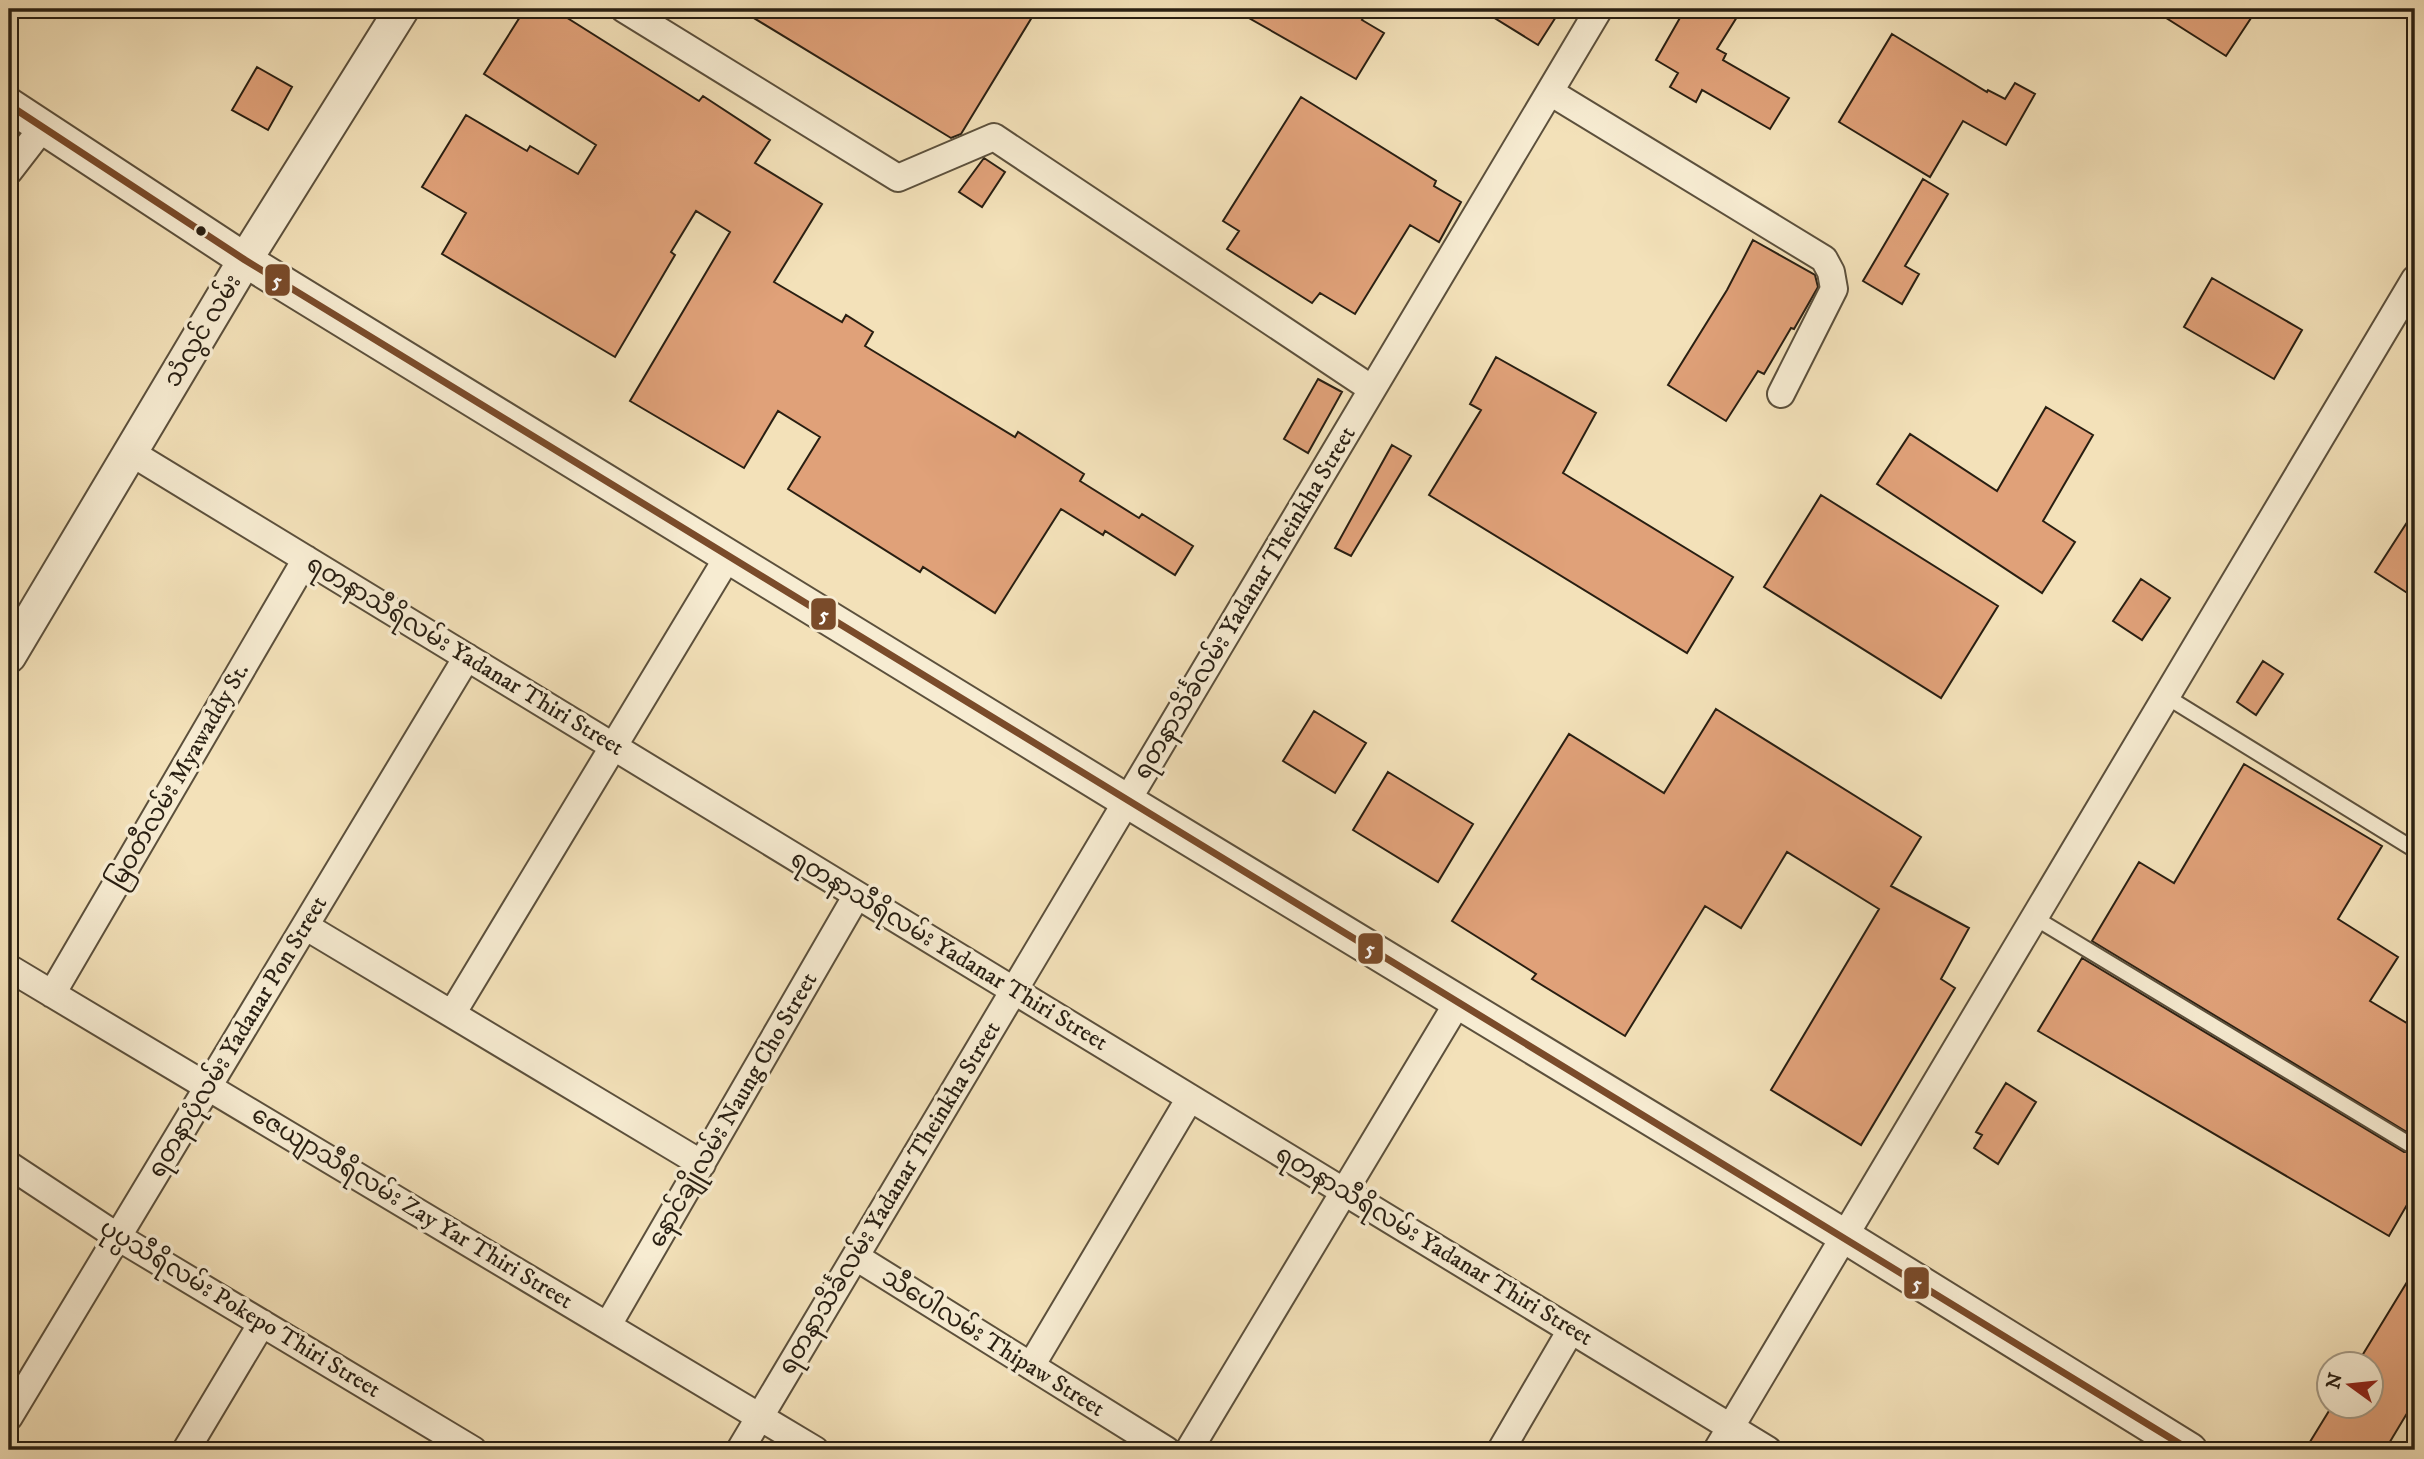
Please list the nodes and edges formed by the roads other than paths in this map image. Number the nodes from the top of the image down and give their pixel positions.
1 (402, 9) edge
2 (624, 9) edge
3 (1599, 9) edge
4 (1550, 92) junction
5 (9, 105) edge
6 (43, 127) junction
7 (9, 171) edge
8 (245, 260) junction
9 (2415, 279) edge
10 (1372, 389) junction
11 (1781, 394) dead end
12 (130, 452) junction
13 (729, 555) junction
14 (306, 559) junction
15 (9, 656) edge
16 (467, 657) junction
17 (2167, 696) junction
18 (614, 747) junction
19 (1127, 801) junction
20 (2415, 850) edge
21 (857, 895) junction
22 (2035, 918) junction
23 (305, 926) junction
24 (9, 968) edge
25 (1014, 990) junction
26 (52, 994) junction
27 (1458, 1002) junction
28 (453, 1014) junction
29 (208, 1087) junction
30 (1190, 1098) junction
31 (2409, 1144) dead end
32 (702, 1164) junction
33 (9, 1165) edge
34 (1344, 1192) junction
35 (118, 1237) junction
36 (1846, 1237) junction
37 (856, 1257) junction
38 (262, 1323) junction
39 (608, 1325) junction
40 (1571, 1330) junction
41 (1031, 1366) junction
42 (760, 1417) junction
43 (9, 1418) edge
44 (1731, 1427) junction
45 (187, 1450) edge
46 (474, 1450) edge
47 (740, 1450) edge
48 (815, 1450) edge
49 (1166, 1450) edge
50 (1189, 1450) edge
51 (1501, 1450) edge
52 (1717, 1450) edge
53 (1768, 1450) edge
54 (2190, 1450) edge

1 - 8 street, သံလွင် လမ်း
2 - 10 street
3 - 4 street, ရတနာသိင်္ခလမ်း Yadanar Theinkha Street
4 - 10 street, ရတနာသိင်္ခလမ်း Yadanar Theinkha Street
4 - 11 street
5 - 6 street
6 - 7 street
6 - 8 street
8 - 12 street, သံလွင် လမ်း
8 - 13 street
9 - 17 street
10 - 19 street, ရတနာသိင်္ခလမ်း Yadanar Theinkha Street
12 - 14 street, ရတနာသီရိလမ်း Yadanar Thiri Street
12 - 15 street, သံလွင် လမ်း
13 - 18 street
13 - 19 street
14 - 16 street, ရတနာသီရိလမ်း Yadanar Thiri Street
14 - 26 street, မြဝတီလမ်း Myawaddy St.
16 - 18 street, ရတနာသီရိလမ်း Yadanar Thiri Street
16 - 23 street, ရတနာပုံလမ်း Yadanar Pon Street
17 - 20 lane
17 - 22 street
18 - 21 street, ရတနာသီရိလမ်း Yadanar Thiri Street
18 - 28 street
19 - 25 street, ရတနာသိင်္ခလမ်း Yadanar Theinkha Street
19 - 27 street
21 - 25 street, ရတနာသီရိလမ်း Yadanar Thiri Street
21 - 32 street, နောင်ချိုလမ်း Naung Cho Street
22 - 31 lane
22 - 36 street
23 - 28 street
23 - 29 street, ရတနာပုံလမ်း Yadanar Pon Street
24 - 26 street, ဇေယျာသီရိလမ်း Zay Yar Thiri Street
25 - 30 street, ရတနာသီရိလမ်း Yadanar Thiri Street
25 - 37 street, ရတနာသိင်္ခလမ်း Yadanar Theinkha Street
26 - 29 street, ဇေယျာသီရိလမ်း Zay Yar Thiri Street
27 - 34 street
27 - 36 street
28 - 32 street
29 - 35 street, ရတနာပုံလမ်း Yadanar Pon Street
29 - 39 street, ဇေယျာသီရိလမ်း Zay Yar Thiri Street
30 - 34 street, ရတနာသီရိလမ်း Yadanar Thiri Street
30 - 41 street
32 - 39 street, နောင်ချိုလမ်း Naung Cho Street
33 - 35 street, ပုပ္ပသီရိလမ်း Pokepo Thiri Street
34 - 40 street, ရတနာသီရိလမ်း Yadanar Thiri Street
34 - 50 street
35 - 38 street, ပုပ္ပသီရိလမ်း Pokepo Thiri Street
35 - 43 street, ရတနာပုံလမ်း Yadanar Pon Street
36 - 44 street
36 - 54 street
37 - 41 street, သီပေါလမ်း Thipaw Street
37 - 42 street, ရတနာသိင်္ခလမ်း Yadanar Theinkha Street
38 - 45 street
38 - 46 street, ပုပ္ပသီရိလမ်း Pokepo Thiri Street
39 - 42 street, ဇေယျာသီရိလမ်း Zay Yar Thiri Street
40 - 44 street, ရတနာသီရိလမ်း Yadanar Thiri Street
40 - 51 street
41 - 49 street, သီပေါလမ်း Thipaw Street
42 - 47 street, ရတနာသိင်္ခလမ်း Yadanar Theinkha Street
42 - 48 street, ဇေယျာသီရိလမ်း Zay Yar Thiri Street
44 - 52 street
44 - 53 street, ရတနာသီရိလမ်း Yadanar Thiri Street

